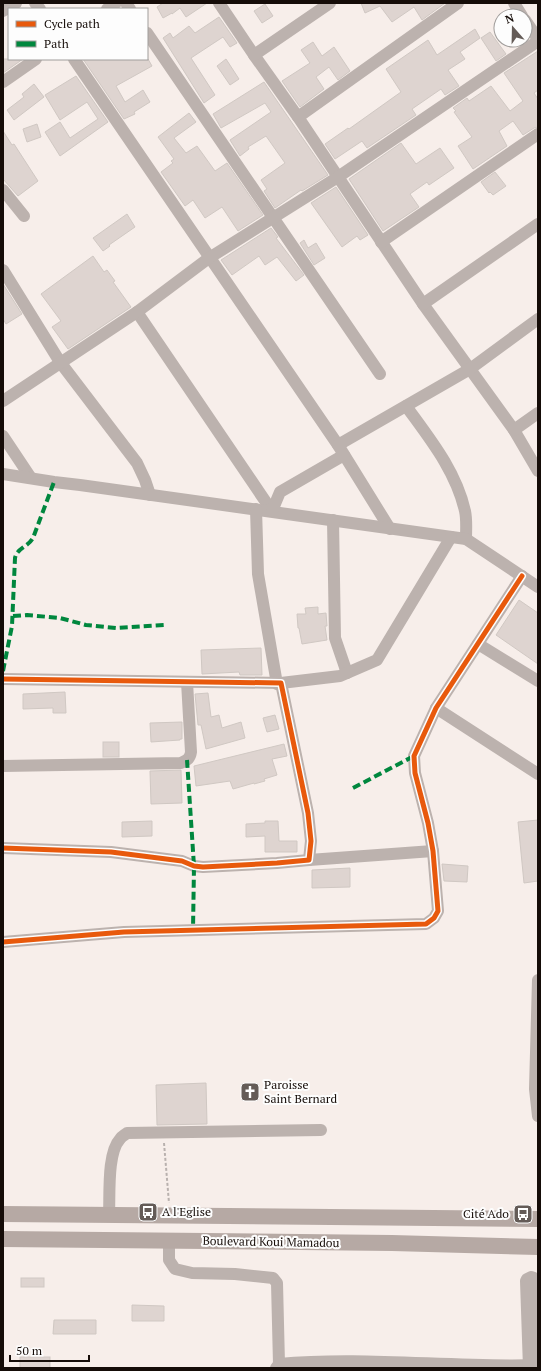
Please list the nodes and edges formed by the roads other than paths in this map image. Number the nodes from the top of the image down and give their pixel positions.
1 (219, 3) edge
2 (330, 3) edge
3 (458, 3) edge
4 (148, 34) edge
5 (538, 40) edge
6 (254, 56) junction
7 (35, 60) edge
8 (75, 60) edge
9 (3, 82) edge
10 (298, 117) junction
11 (538, 134) edge
12 (338, 177) junction
13 (3, 190) edge
14 (24, 216) dead end
15 (272, 218) junction
16 (538, 224) edge
17 (381, 242) junction
18 (209, 258) junction
19 (3, 270) edge
20 (423, 304) junction
21 (137, 312) junction
22 (538, 319) edge
23 (60, 362) junction
24 (470, 369) junction
25 (380, 374) dead end
26 (3, 401) edge
27 (406, 406) junction
28 (538, 413) edge
29 (514, 430) junction
30 (3, 436) edge
31 (341, 450) junction
32 (538, 471) edge
33 (3, 474) edge
34 (31, 478) junction
35 (150, 495) junction
36 (256, 509) junction
37 (272, 511) junction
38 (334, 520) junction
39 (390, 529) junction
40 (450, 537) junction
41 (466, 539) junction
42 (522, 576) junction
43 (538, 587) edge
44 (478, 644) junction
45 (347, 673) junction
46 (3, 679) edge
47 (186, 682) junction
48 (538, 682) edge
49 (279, 684) junction
50 (436, 708) junction
51 (3, 766) edge
52 (538, 774) edge
53 (3, 848) edge
54 (433, 851) junction
55 (309, 860) junction
56 (3, 942) edge
57 (538, 980) edge
58 (538, 1116) edge
59 (321, 1130) dead end
60 (3, 1214) edge
61 (105, 1214) junction
62 (538, 1219) edge
63 (3, 1238) edge
64 (100, 1240) junction
65 (169, 1240) junction
66 (538, 1247) edge
67 (534, 1365) edge
68 (277, 1366) edge

1 - 6 street
2 - 6 street
3 - 10 street
4 - 15 street
5 - 12 street
6 - 10 street
7 - 9 street
8 - 18 street
10 - 12 street
11 - 17 street
12 - 15 street
12 - 17 street
13 - 14 street
15 - 18 street
15 - 25 street
16 - 20 street
17 - 20 street
18 - 21 street
18 - 31 street
19 - 23 street
20 - 24 street
21 - 23 street
21 - 37 street
22 - 24 street
23 - 26 street
23 - 35 street
24 - 27 street
24 - 29 street
27 - 31 street
27 - 41 street
28 - 29 street
29 - 32 street
30 - 34 street
31 - 37 street
31 - 39 street
33 - 34 street
34 - 35 street
35 - 36 street
36 - 37 street
36 - 49 street
37 - 38 street
38 - 39 street
38 - 45 street
39 - 40 street
40 - 41 street
40 - 45 street
41 - 42 street
42 - 43 street
42 - 44 street
44 - 48 street
44 - 50 street
45 - 49 street
46 - 47 street
47 - 49 street
47 - 51 street
49 - 55 street
50 - 52 street
50 - 54 street
53 - 55 street
54 - 55 street
54 - 56 street
57 - 58 street
59 - 61 street
60 - 61 main road
61 - 62 main road
61 - 64 main road
63 - 64 main road, Boulevard Koui Mamadou
64 - 65 main road, Boulevard Koui Mamadou
65 - 66 main road, Boulevard Koui Mamadou
65 - 68 street
67 - 67 street
67 - 68 street

